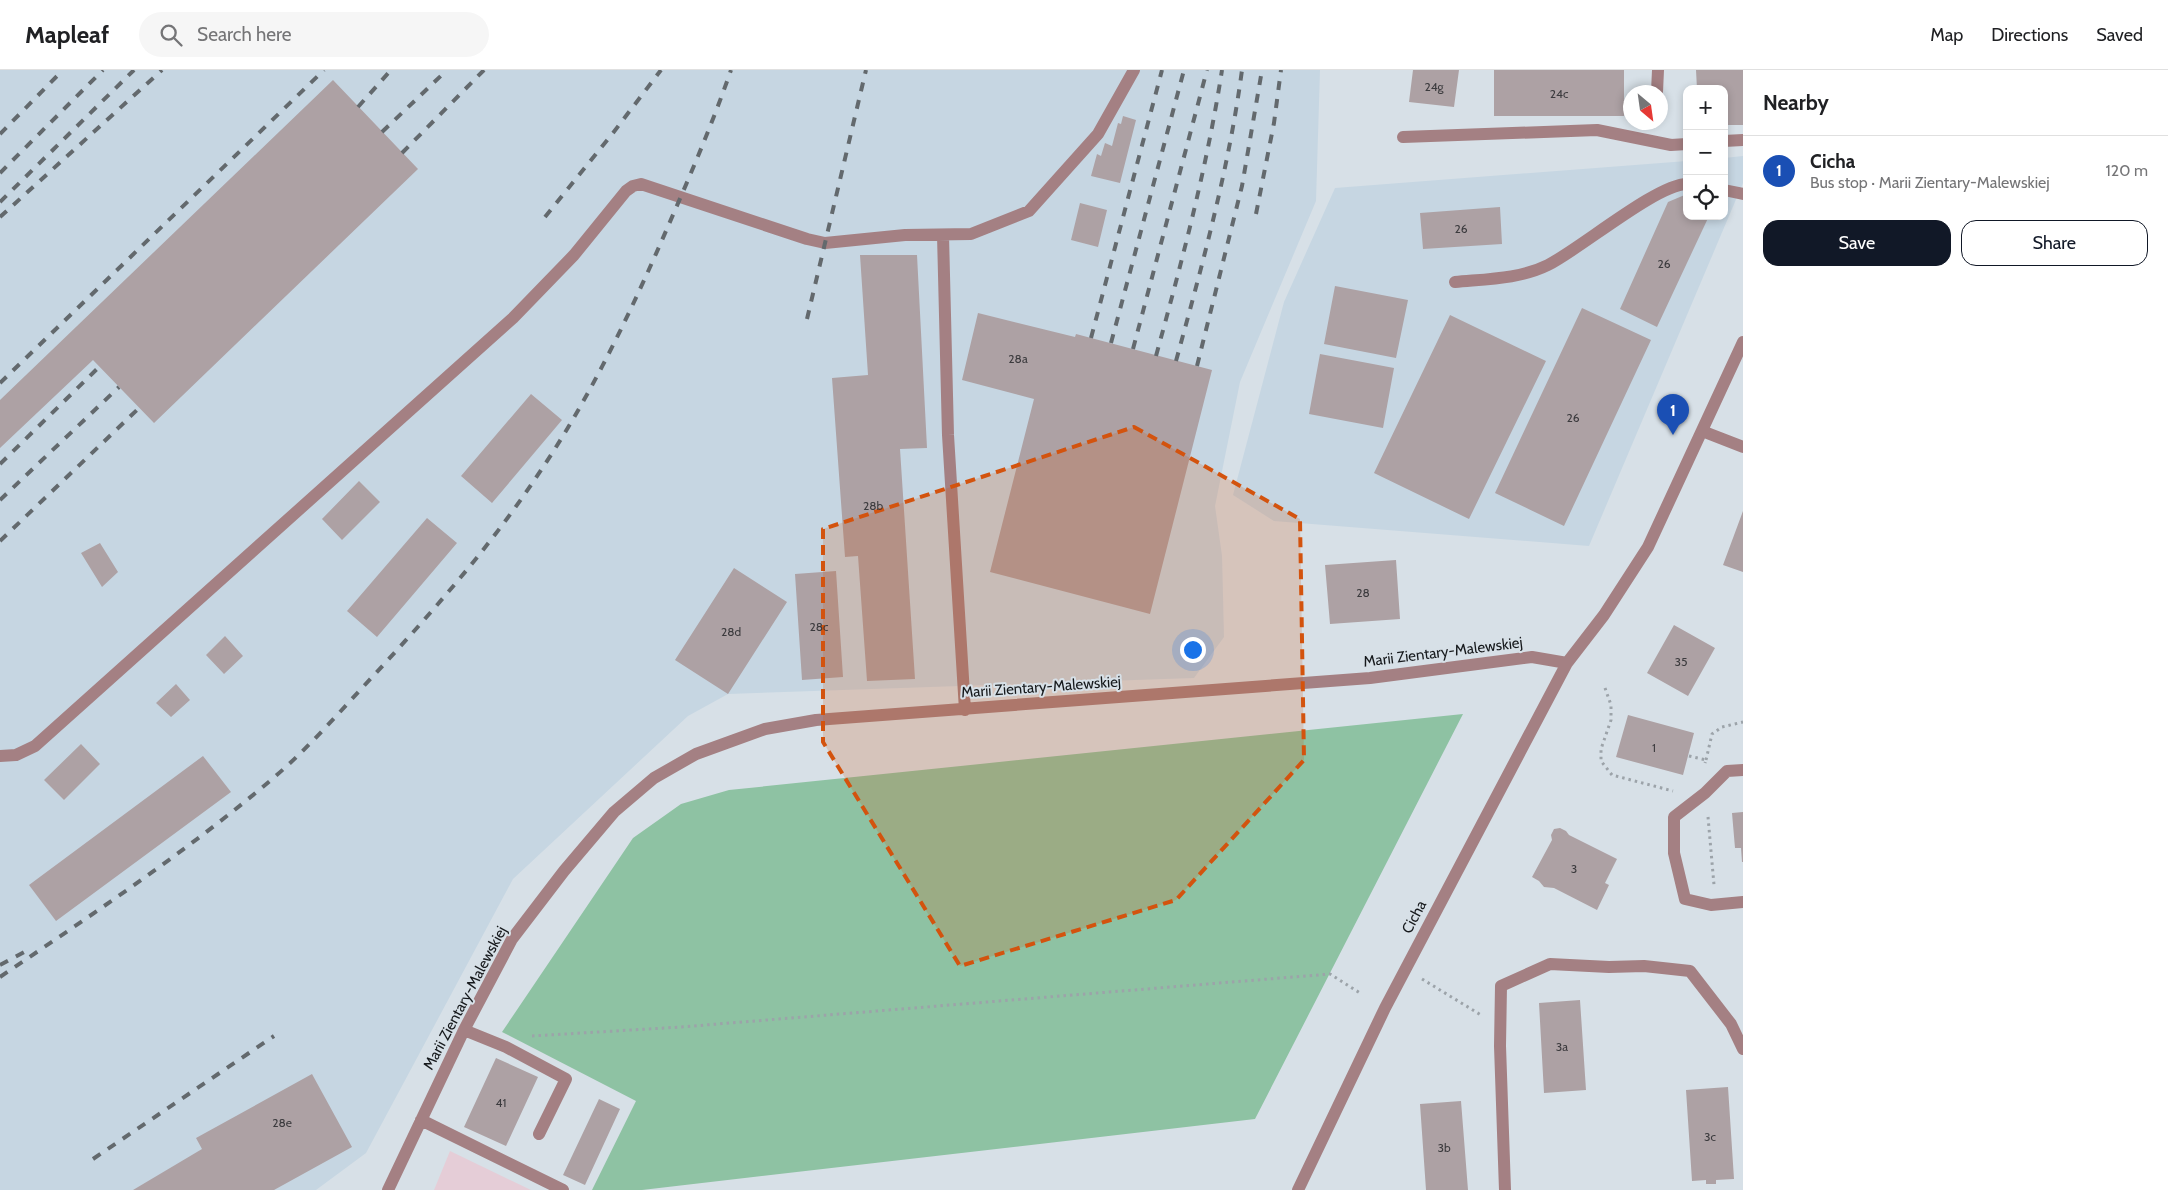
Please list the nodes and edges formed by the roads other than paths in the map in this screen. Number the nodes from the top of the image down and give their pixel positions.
1 (1134, 70) edge
2 (1658, 70) edge
3 (1657, 85) edge
4 (1403, 137) dead end
5 (1743, 140) edge
6 (1728, 141) edge
7 (1683, 144) edge
8 (1683, 184) edge
9 (1728, 191) edge
10 (1743, 194) edge
11 (943, 234) junction
12 (1454, 282) dead end
13 (1743, 342) edge
14 (1702, 431) junction
15 (1743, 446) edge
16 (1567, 663) junction
17 (966, 710) junction
18 (0, 756) edge
19 (1743, 770) edge
20 (1743, 902) edge
21 (464, 1030) junction
22 (1743, 1050) edge
23 (421, 1120) junction
24 (539, 1134) dead end
25 (388, 1190) edge
26 (563, 1190) edge
27 (1298, 1190) edge
28 (1505, 1190) edge

1 - 11 street
2 - 3 street
4 - 7 street
5 - 6 street
8 - 12 street
9 - 10 street
11 - 17 street
11 - 18 street
13 - 14 street
14 - 15 street
14 - 16 street
16 - 17 street, Marii Zientary-Malewskiej
16 - 27 street, Cicha
17 - 21 street, Marii Zientary-Malewskiej
19 - 20 street
21 - 23 street, Marii Zientary-Malewskiej
21 - 24 street
22 - 28 street
23 - 25 street, Marii Zientary-Malewskiej
23 - 26 street

